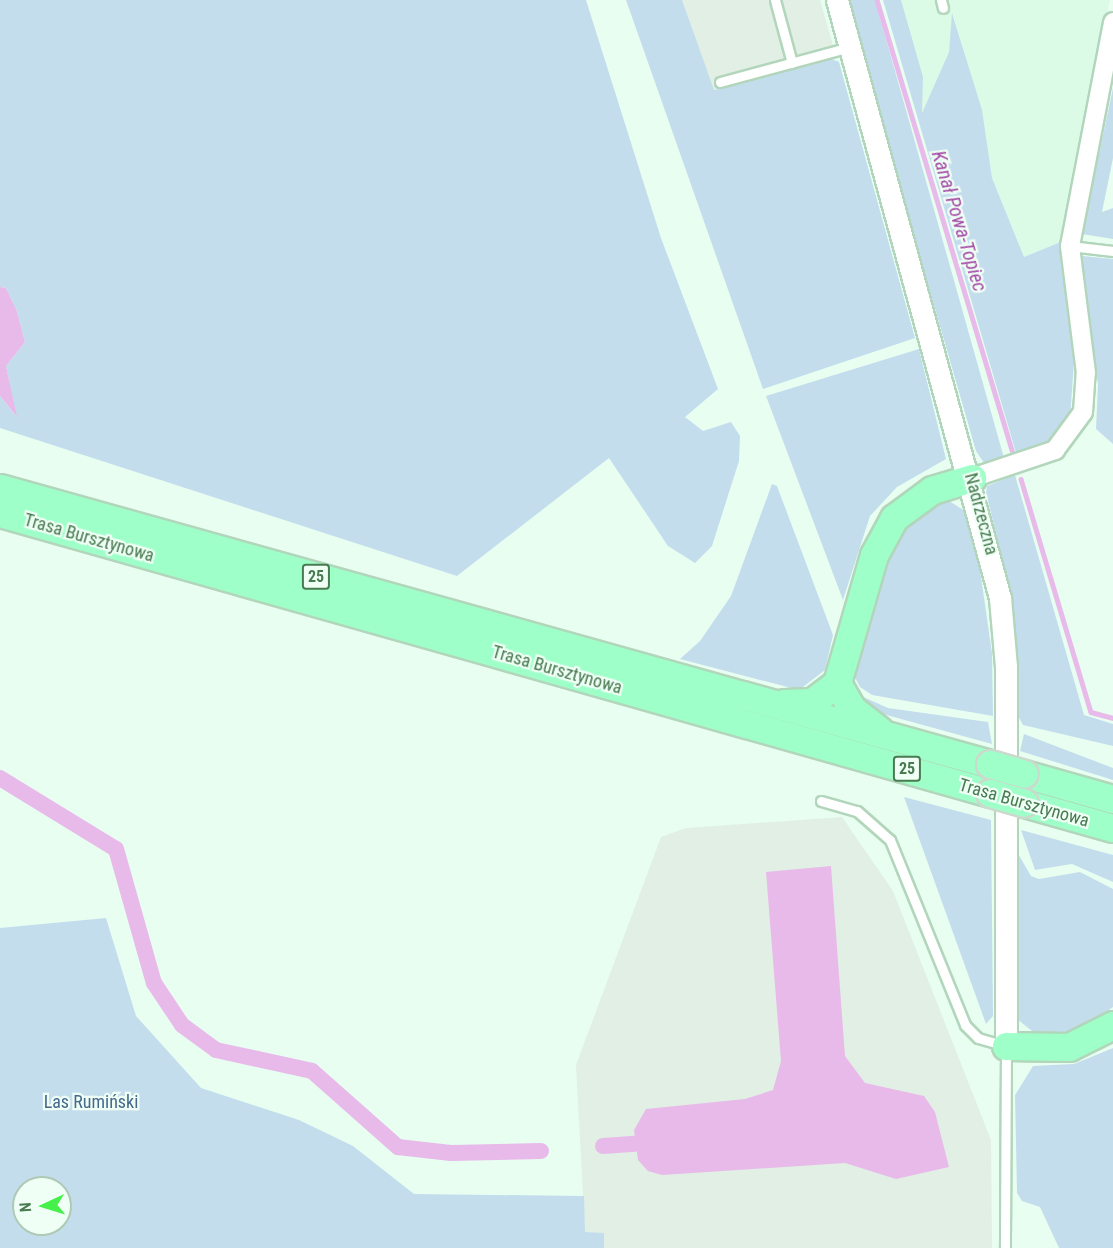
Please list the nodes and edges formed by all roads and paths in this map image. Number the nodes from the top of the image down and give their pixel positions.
1 (775, 0) edge
2 (837, 0) edge
3 (1113, 22) edge
4 (850, 47) junction
5 (792, 63) junction
6 (720, 82) dead end
7 (1070, 246) junction
8 (1113, 251) edge
9 (972, 478) junction
10 (0, 488) edge
11 (0, 513) edge
12 (629, 678) junction
13 (837, 682) junction
14 (771, 704) junction
15 (886, 735) junction
16 (1113, 799) edge
17 (821, 801) dead end
18 (1113, 828) edge
19 (1113, 1025) edge
20 (1006, 1046) junction
21 (1005, 1248) edge

1 - 5 lane
2 - 4 street, Nadrzeczna
3 - 7 street
4 - 5 lane
4 - 9 street, Nadrzeczna
5 - 6 lane
7 - 8 lane
7 - 9 street
9 - 13 main road
9 - 20 street, Nadrzeczna
10 - 12 main road, Trasa Bursztynowa / 25
11 - 12 main road, Trasa Bursztynowa / 25
12 - 14 main road, Trasa Bursztynowa / 25
12 - 18 main road, Trasa Bursztynowa / 25, bridge
13 - 14 main road
13 - 15 main road
14 - 15 main road, Trasa Bursztynowa / 25
15 - 16 main road, Trasa Bursztynowa / 25, bridge
17 - 20 lane
19 - 20 main road
20 - 21 lane

